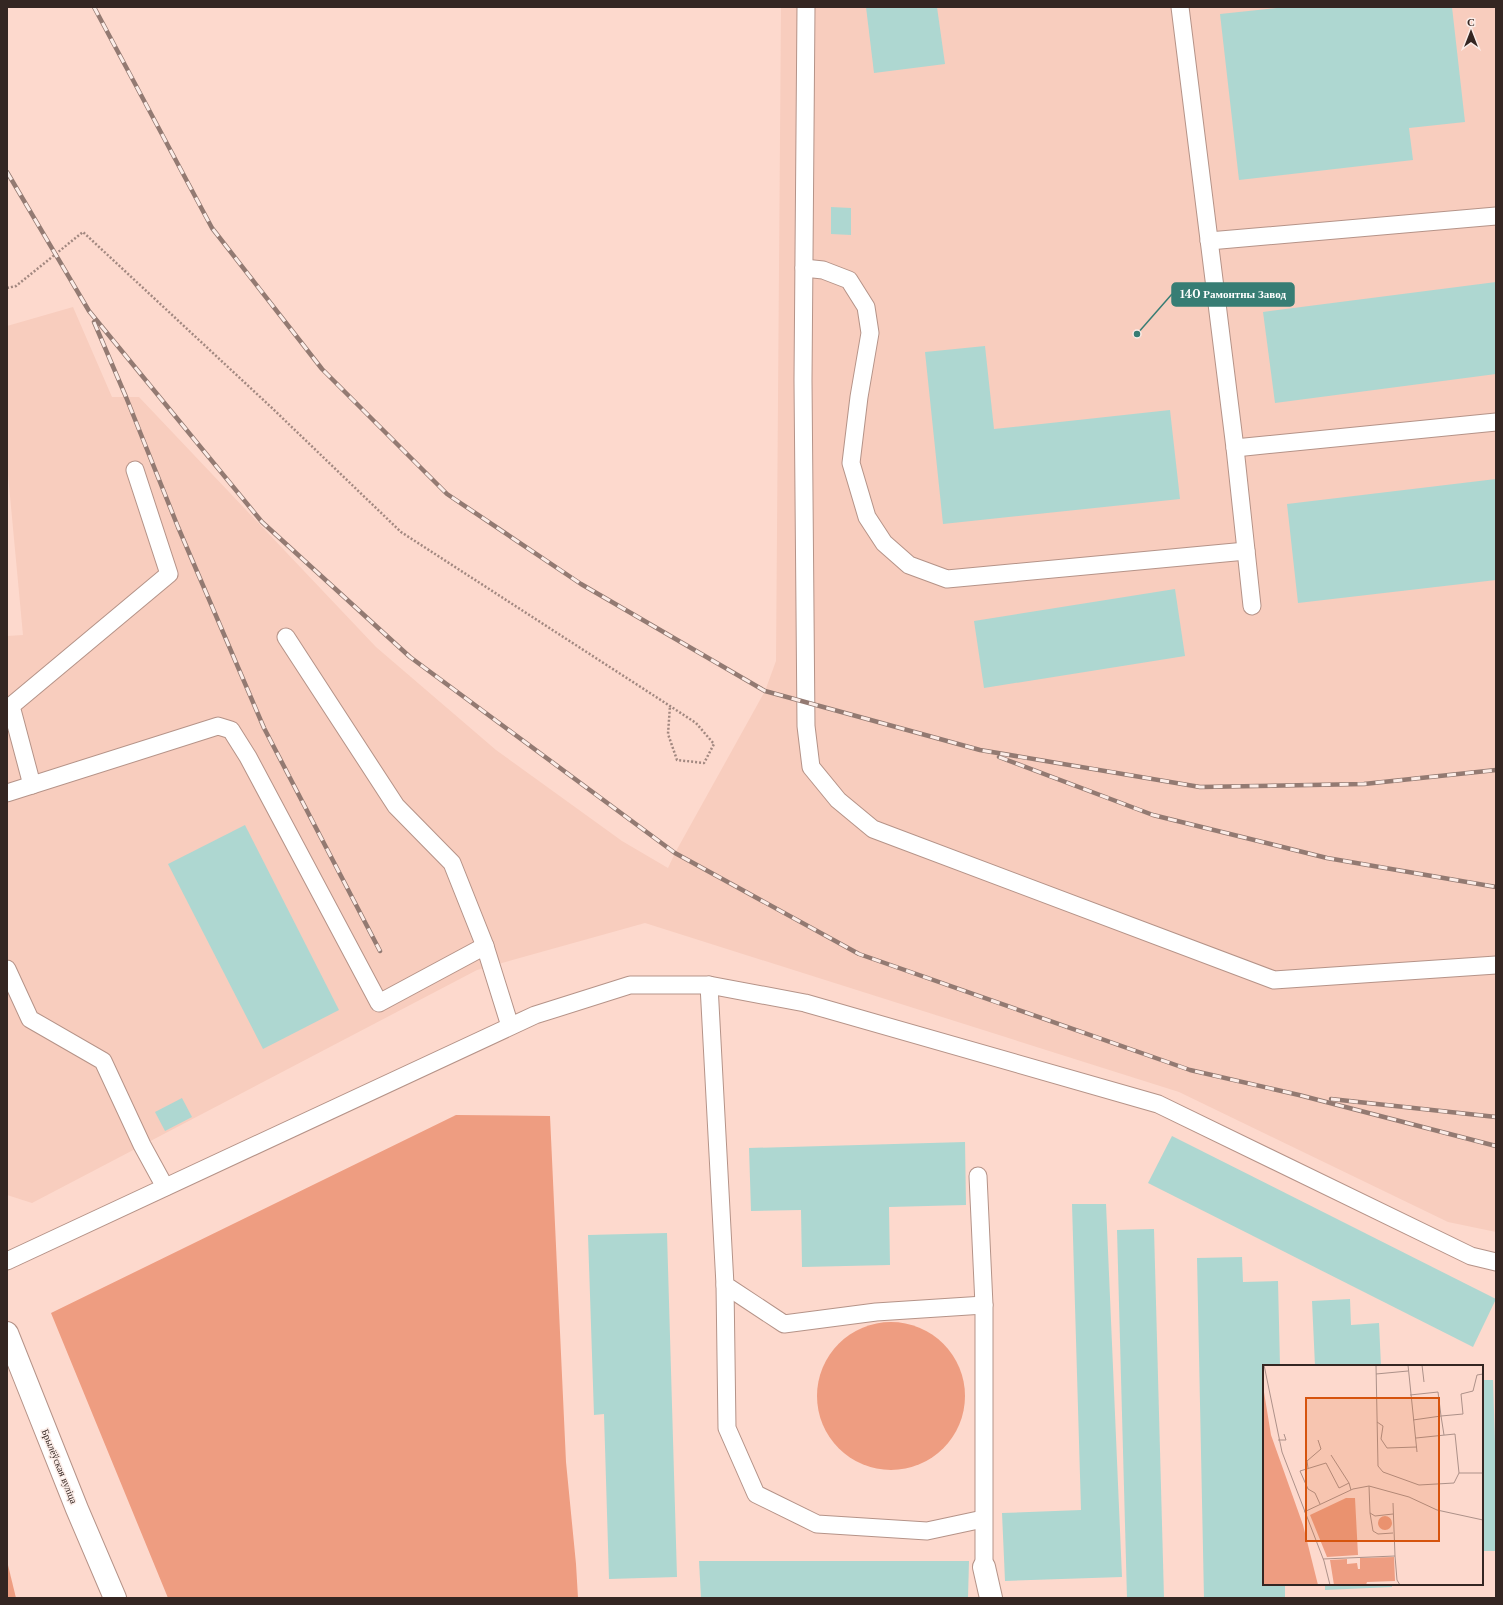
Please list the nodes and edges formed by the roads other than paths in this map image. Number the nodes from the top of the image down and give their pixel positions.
1 (806, 7) edge
2 (1180, 7) edge
3 (1496, 216) edge
4 (1209, 241) junction
5 (804, 268) junction
6 (1496, 422) edge
7 (1235, 448) junction
8 (135, 470) dead end
9 (1246, 551) junction
10 (1252, 606) dead end
11 (286, 637) dead end
12 (32, 785) junction
13 (7, 793) edge
14 (485, 946) junction
15 (1496, 965) edge
16 (7, 969) edge
17 (710, 985) junction
18 (510, 1026) junction
19 (978, 1176) dead end
20 (165, 1187) junction
21 (7, 1261) edge
22 (1496, 1262) edge
23 (725, 1285) junction
24 (984, 1305) junction
25 (7, 1333) edge
26 (983, 1518) junction
27 (984, 1567) joint
28 (115, 1598) edge
29 (990, 1598) edge

1 - 5 lane
2 - 4 lane
3 - 4 lane
4 - 7 lane
5 - 9 lane
5 - 15 lane
6 - 7 lane
7 - 9 lane
8 - 12 lane
9 - 10 lane
11 - 14 lane
12 - 13 lane
12 - 14 lane
14 - 18 lane
16 - 20 lane
17 - 18 lane
17 - 22 lane
17 - 23 lane
18 - 20 lane
19 - 24 lane
20 - 21 lane
23 - 24 lane
23 - 26 lane
24 - 26 lane
25 - 28 street, Брылёўская вуліца
26 - 27 lane
27 - 29 street

